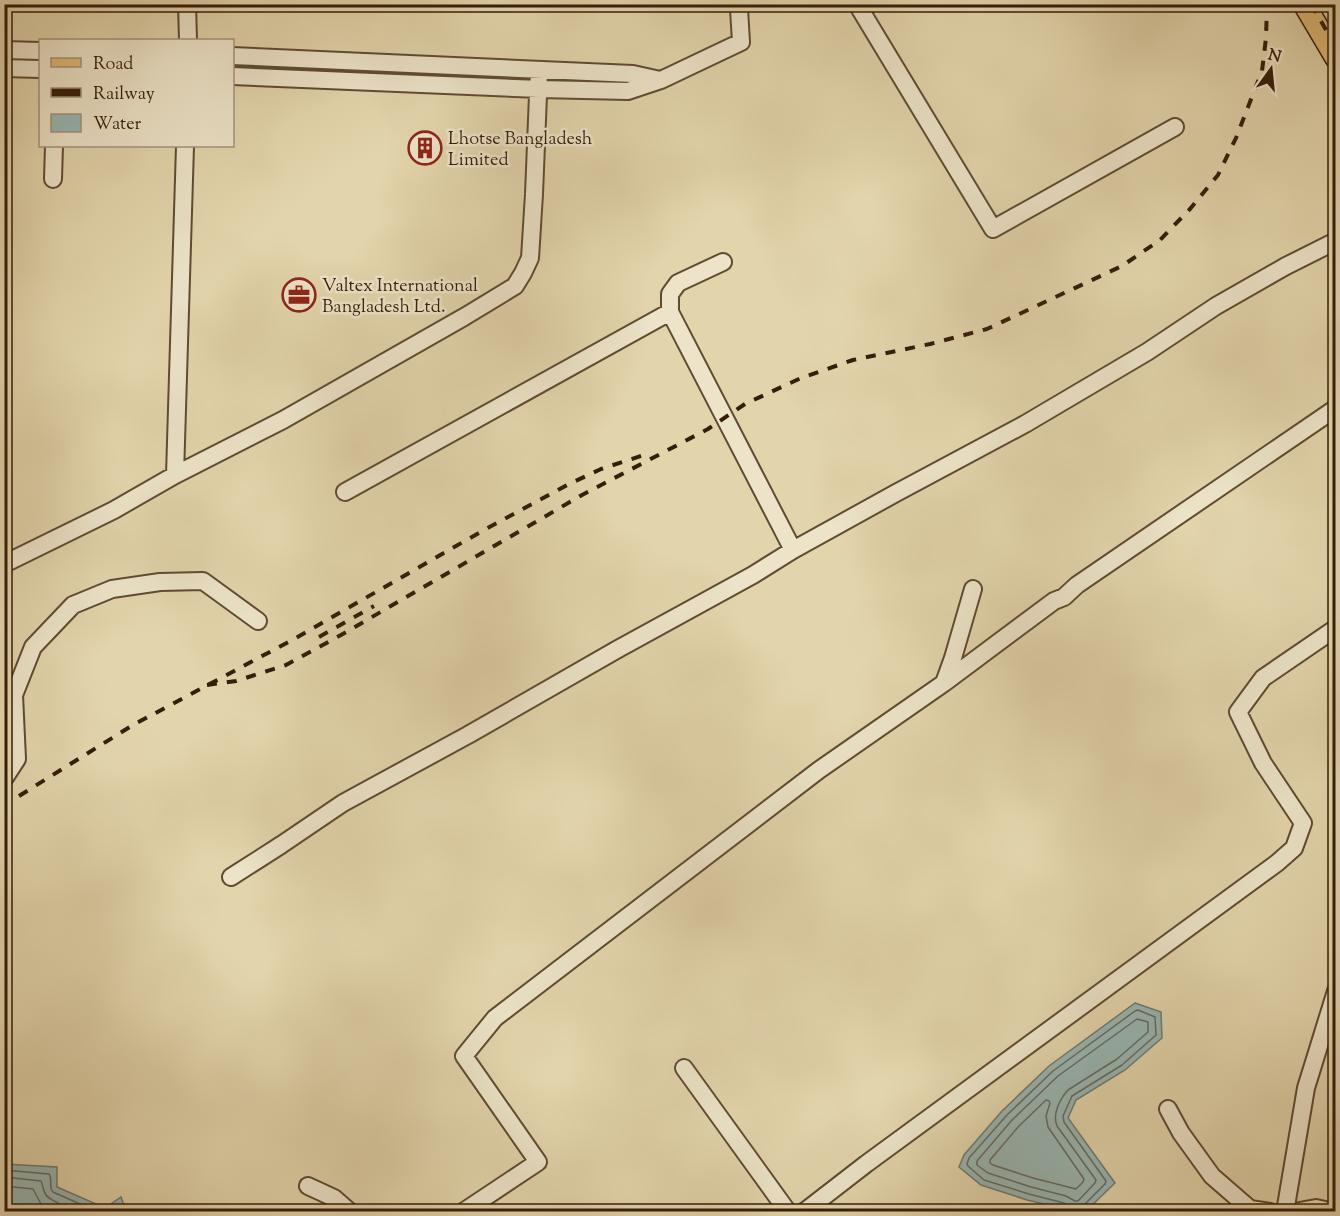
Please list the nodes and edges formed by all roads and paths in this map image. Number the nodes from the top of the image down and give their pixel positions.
1 (187, 4) edge
2 (736, 4) edge
3 (857, 4) edge
4 (1304, 4) edge
5 (188, 39) edge
6 (4, 50) edge
7 (39, 51) edge
8 (234, 56) edge
9 (1335, 58) edge
10 (4, 68) edge
11 (39, 69) edge
12 (539, 70) junction
13 (234, 76) edge
14 (661, 80) junction
15 (539, 89) junction
16 (1175, 127) dead end
17 (54, 147) edge
18 (184, 147) edge
19 (53, 179) dead end
20 (1335, 241) edge
21 (723, 262) dead end
22 (670, 312) junction
23 (1335, 408) edge
24 (175, 475) junction
25 (345, 492) dead end
26 (793, 550) junction
27 (4, 564) edge
28 (973, 589) dead end
29 (258, 621) dead end
30 (1335, 628) edge
31 (944, 683) junction
32 (4, 778) edge
33 (231, 877) dead end
34 (1335, 991) edge
35 (684, 1068) dead end
36 (1168, 1109) dead end
37 (308, 1186) dead end
38 (350, 1212) edge
39 (463, 1212) edge
40 (788, 1212) edge
41 (804, 1212) edge
42 (1270, 1212) edge
43 (1285, 1212) edge
44 (1294, 1212) edge
45 (1334, 1212) edge

1 - 5 street
2 - 14 street
3 - 16 street
4 - 9 main road
6 - 7 street
8 - 12 street
10 - 11 street
12 - 14 street
12 - 15 street
13 - 15 street
14 - 15 street
15 - 24 street
17 - 19 street
18 - 24 street
20 - 26 street
21 - 22 street
22 - 25 street
22 - 26 street
23 - 31 street
24 - 27 street
26 - 33 street
28 - 31 street
29 - 32 street
30 - 41 street
31 - 39 street
34 - 43 street
35 - 40 street
36 - 42 street
37 - 38 street
44 - 45 street

